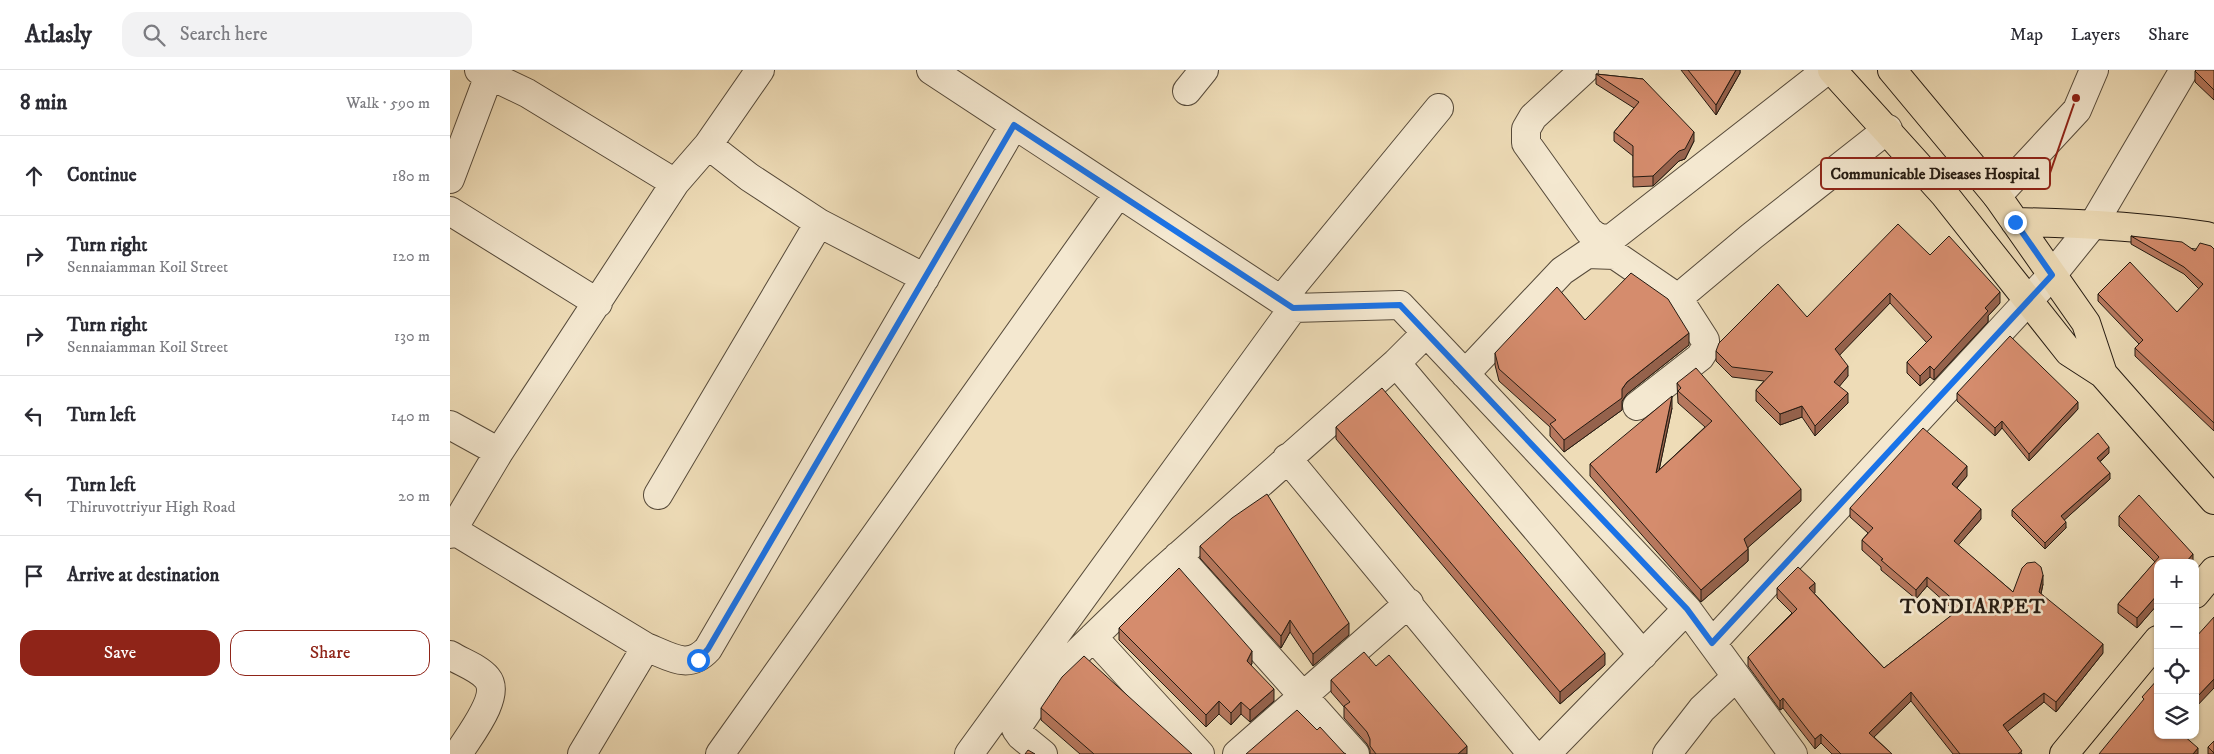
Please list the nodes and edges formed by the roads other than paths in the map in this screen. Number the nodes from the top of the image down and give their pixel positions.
1 (760, 70) edge
2 (931, 70) edge
3 (1204, 70) edge
4 (1584, 70) edge
5 (1827, 70) edge
6 (1832, 70) edge
7 (1892, 70) edge
8 (2094, 70) edge
9 (2184, 70) edge
10 (487, 71) edge
11 (1187, 91) dead end
12 (1439, 108) dead end
13 (1014, 125) junction
14 (1888, 130) junction
15 (708, 145) junction
16 (450, 179) edge
17 (675, 183) junction
18 (1118, 194) junction
19 (1997, 196) junction
20 (450, 211) edge
21 (2015, 222) junction
22 (819, 223) junction
23 (2094, 223) junction
24 (2212, 234) edge
25 (2052, 275) junction
26 (925, 278) junction
27 (1678, 298) junction
28 (2028, 301) junction
29 (598, 303) junction
30 (1287, 304) junction
31 (1426, 333) junction
32 (1396, 363) junction
33 (1465, 374) junction
34 (2103, 374) junction
35 (1637, 406) dead end
36 (450, 425) edge
37 (500, 452) junction
38 (1287, 458) junction
39 (658, 495) dead end
40 (2214, 500) edge
41 (451, 532) edge
42 (1178, 556) junction
43 (2214, 571) edge
44 (2199, 589) edge
45 (1409, 603) junction
46 (1687, 609) junction
47 (1093, 637) junction
48 (1712, 643) junction
49 (2154, 645) edge
50 (646, 647) junction
51 (1643, 654) junction
52 (450, 655) edge
53 (1736, 676) junction
54 (1304, 696) junction
55 (458, 754) edge
56 (582, 754) edge
57 (720, 754) edge
58 (969, 754) edge
59 (1043, 754) edge
60 (1200, 754) edge
61 (1238, 754) edge
62 (1355, 754) edge
63 (1532, 754) edge
64 (1546, 754) edge
65 (1666, 754) edge
66 (1793, 754) edge
67 (2064, 754) edge

1 - 15 street
2 - 13 street
3 - 11 street
4 - 5 street
6 - 14 main road
7 - 19 main road
8 - 19 street
9 - 23 street
10 - 16 street
10 - 17 street
12 - 30 street
13 - 18 street
13 - 26 street
14 - 27 street
14 - 28 main road
15 - 17 street
15 - 22 street
17 - 29 street
18 - 30 street
18 - 57 street
19 - 21 main road
20 - 29 street
21 - 23 main road
21 - 25 main road
22 - 26 street
22 - 39 street
23 - 24 main road
23 - 25 street
25 - 28 street
25 - 34 main road
26 - 50 street
27 - 33 street
27 - 35 street
28 - 34 main road
28 - 48 street
29 - 37 street
30 - 31 street
30 - 58 street
31 - 32 street
31 - 33 street
32 - 38 street
32 - 51 street
33 - 46 street
34 - 40 main road
36 - 37 street
37 - 41 street
38 - 42 street
38 - 45 street
41 - 50 street
42 - 47 street
42 - 54 street
43 - 44 main road
45 - 54 street
45 - 63 street
46 - 48 street
46 - 51 street
47 - 59 street
47 - 60 street
48 - 53 street
49 - 67 main road
50 - 56 street
51 - 64 street
52 - 55 street
53 - 65 street
53 - 66 street
54 - 61 street
54 - 62 street

